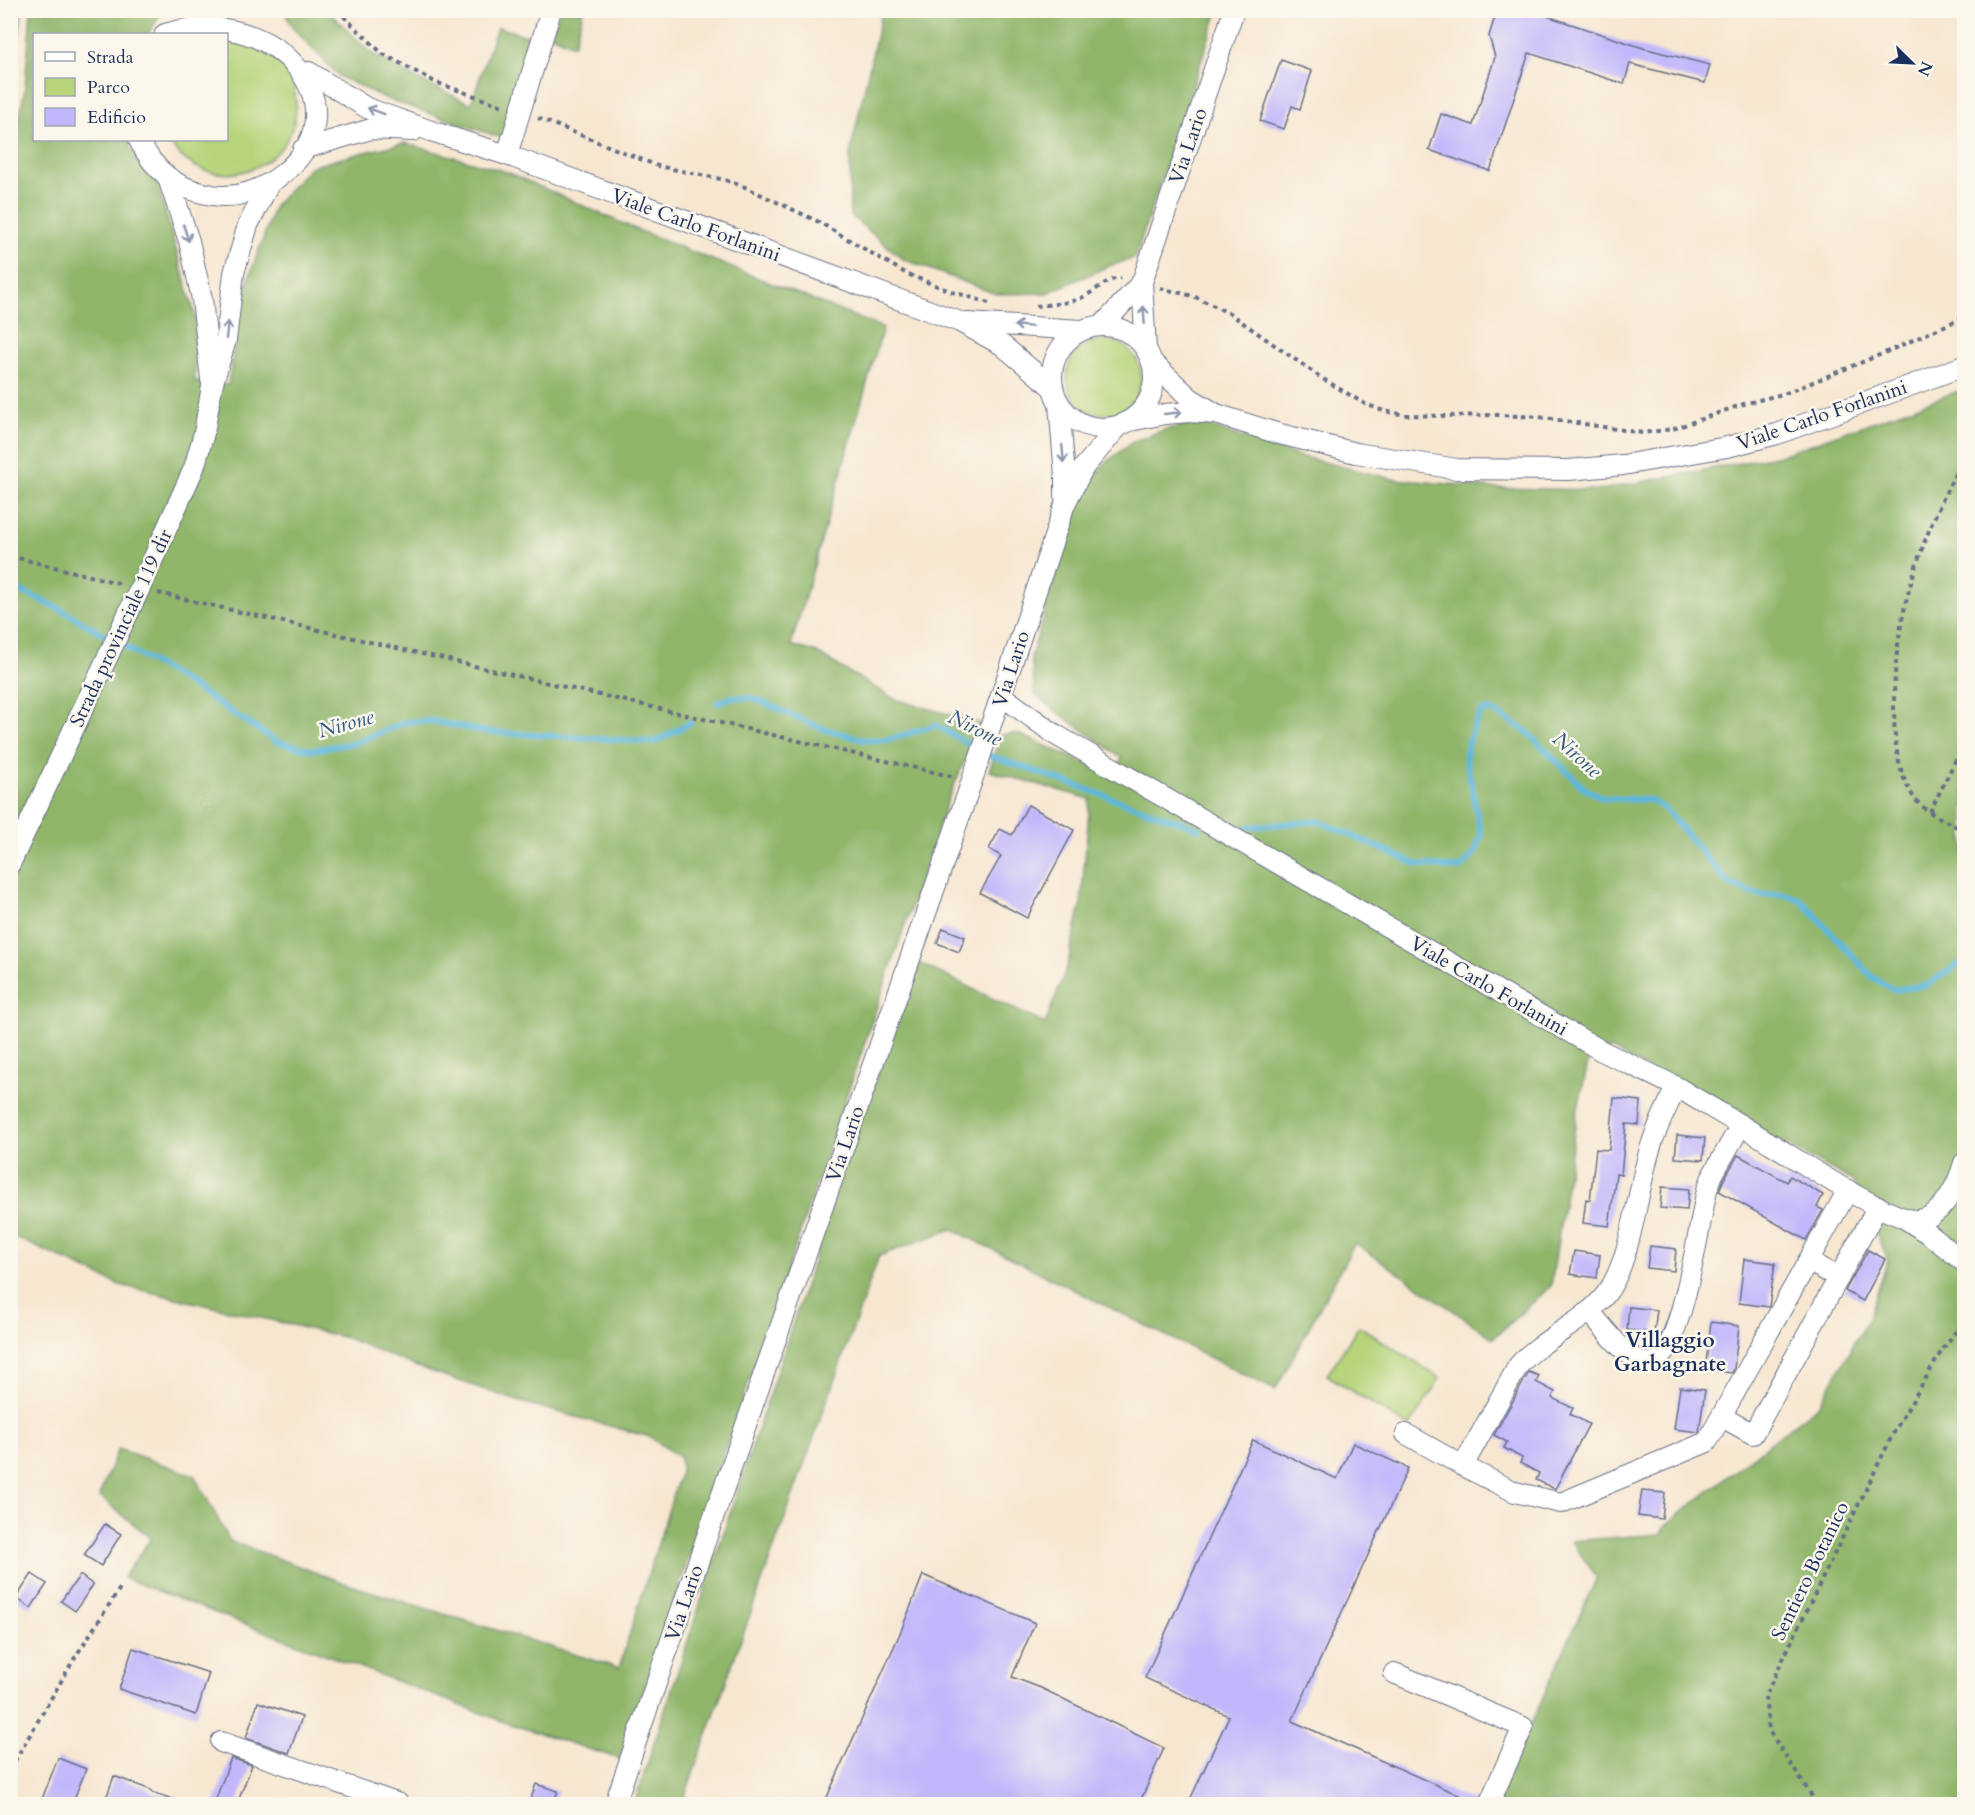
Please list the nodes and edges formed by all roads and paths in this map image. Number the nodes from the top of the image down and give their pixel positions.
1 (551, 10) edge
2 (1234, 10) edge
3 (175, 23) edge
4 (309, 72) junction
5 (431, 131) junction
6 (139, 141) edge
7 (303, 149) junction
8 (507, 154) junction
9 (168, 178) junction
10 (269, 183) junction
11 (1142, 282) junction
12 (960, 322) junction
13 (1102, 326) junction
14 (1081, 330) junction
15 (1150, 356) junction
16 (1965, 366) edge
17 (212, 386) junction
18 (1056, 396) junction
19 (1216, 414) junction
20 (1124, 424) junction
21 (1965, 457) edge
22 (1065, 504) junction
23 (10, 556) edge
24 (140, 588) junction
25 (1002, 696) junction
26 (1965, 747) edge
27 (975, 775) junction
28 (1930, 812) junction
29 (1965, 831) edge
30 (10, 864) edge
31 (1676, 1087) junction
32 (1741, 1125) junction
33 (1965, 1163) edge
34 (1848, 1190) junction
35 (1878, 1206) junction
36 (1904, 1218) junction
37 (1930, 1235) junction
38 (1965, 1248) edge
39 (1808, 1261) junction
40 (1965, 1262) edge
41 (1839, 1278) junction
42 (1589, 1311) junction
43 (1965, 1320) edge
44 (1722, 1417) junction
45 (1406, 1434) dead end
46 (1463, 1466) junction
47 (120, 1588) dead end
48 (1394, 1673) dead end
49 (221, 1742) dead end
50 (10, 1769) edge
51 (399, 1804) edge
52 (615, 1804) edge
53 (1489, 1804) edge
54 (1817, 1804) edge

1 - 8 street
2 - 11 street, Via Lario
3 - 4 street
5 -> 4 street, Viale Carlo Forlanini
4 - 7 street
5 - 7 street, Viale Carlo Forlanini
5 - 8 street, Viale Carlo Forlanini
6 - 9 street
7 - 10 street
8 - 12 street, Viale Carlo Forlanini
9 - 10 street
9 -> 17 street, Strada provinciale 119 dir
17 -> 10 street, Strada provinciale 119 dir
11 - 13 street, Via Lario
15 -> 11 street, Via Lario
14 -> 12 street, Viale Carlo Forlanini
12 - 18 street, Viale Carlo Forlanini
13 - 14 street
13 - 15 street
14 - 18 street
15 - 19 street, Viale Carlo Forlanini
15 - 20 street
16 - 19 street, Viale Carlo Forlanini
17 - 24 street, Strada provinciale 119 dir
18 - 20 street
18 -> 22 street, Via Lario
20 -> 19 street, Viale Carlo Forlanini
20 - 22 street, Via Lario
21 - 28 path
22 - 25 street, Via Lario
23 - 24 path
24 - 27 path
24 - 30 street, Strada provinciale 119 dir
25 - 27 street, Via Lario
25 - 31 street, Viale Carlo Forlanini
26 - 28 path
27 - 52 street, Via Lario
28 - 29 path
31 - 32 street, Viale Carlo Forlanini
31 - 42 street
32 - 34 street, Viale Carlo Forlanini
32 - 42 street
33 - 36 street
34 - 35 street, Viale Carlo Forlanini
34 - 39 street
35 - 36 street, Viale Carlo Forlanini
35 - 41 street
36 - 37 street, Viale Carlo Forlanini
37 - 38 street
37 - 40 street
39 - 41 street
39 - 44 street
41 - 44 street
42 - 46 street
43 - 54 path, Sentiero Botanico
44 - 46 street
45 - 46 street
47 - 50 path
48 - 53 street
49 - 51 street

